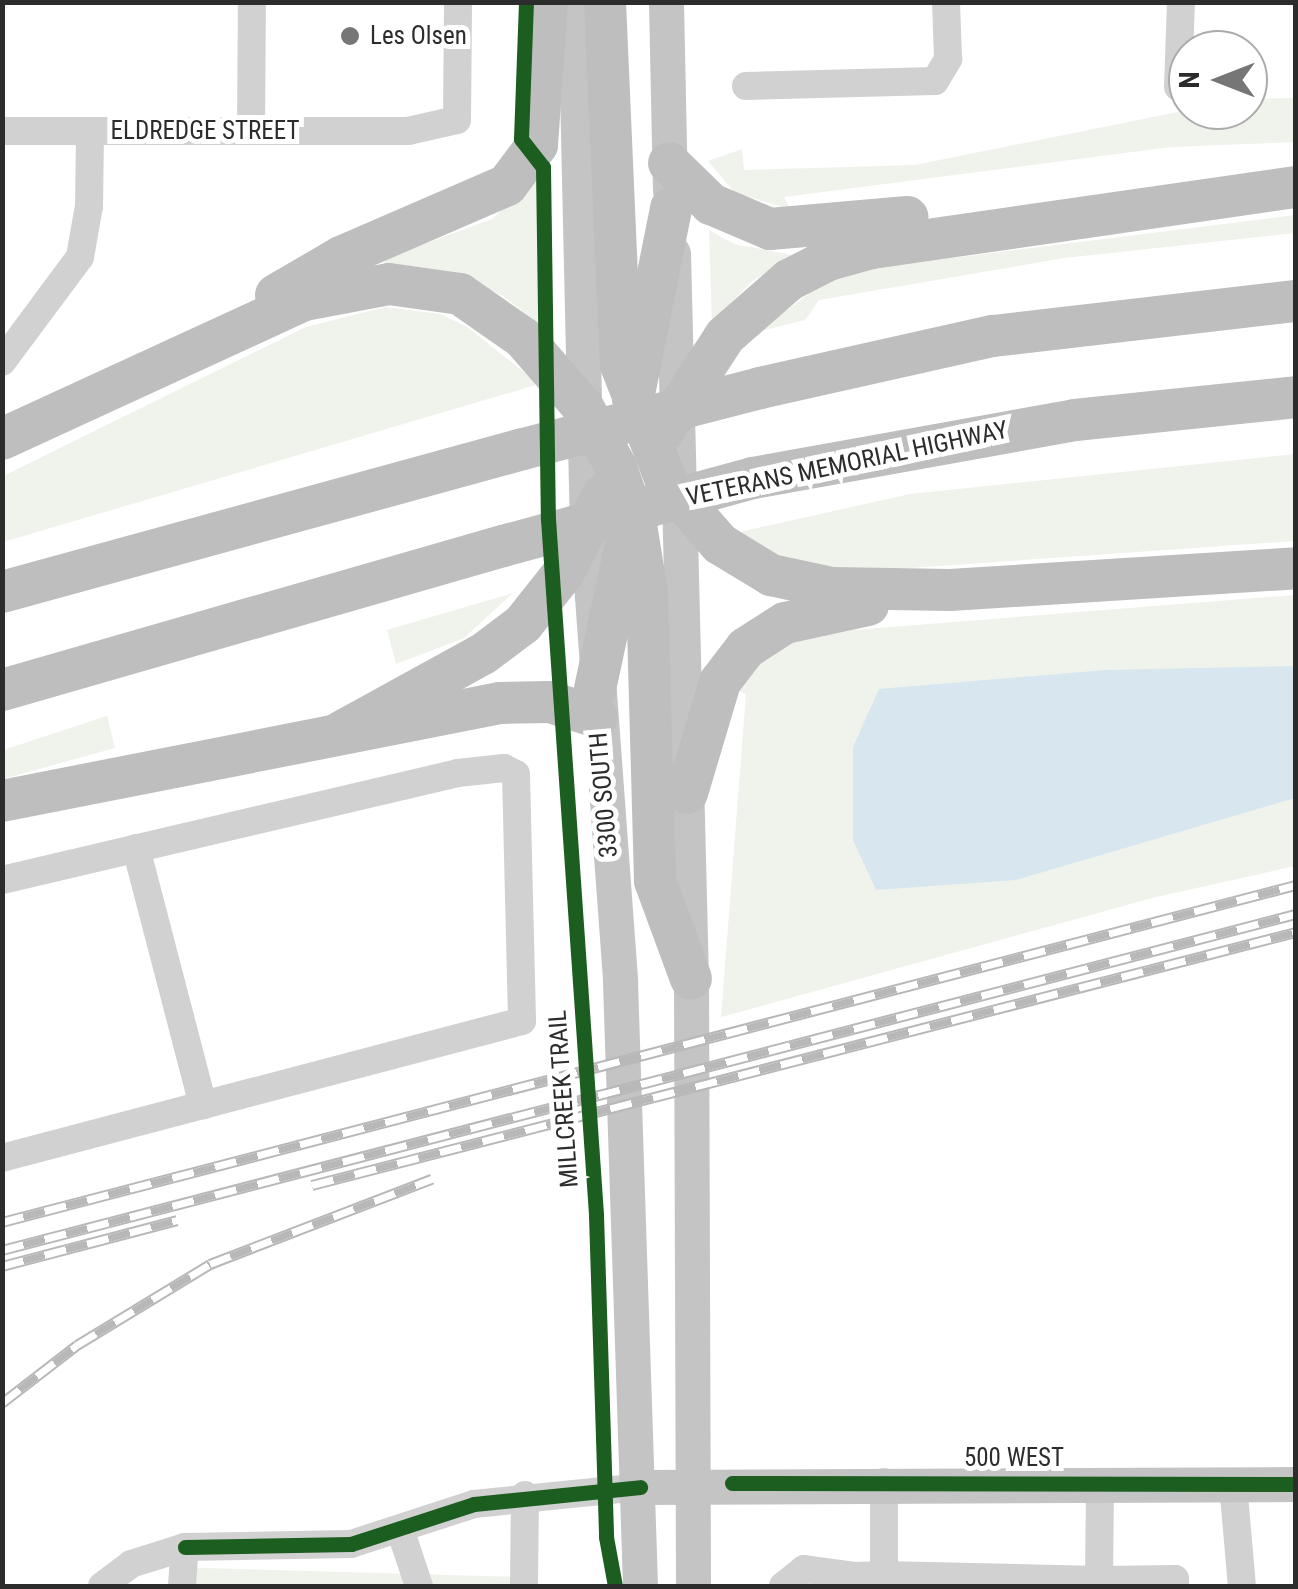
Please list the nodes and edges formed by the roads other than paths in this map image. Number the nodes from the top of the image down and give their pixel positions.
1 (252, 2) edge
2 (458, 2) edge
3 (547, 2) edge
4 (575, 2) edge
5 (605, 2) edge
6 (666, 2) edge
7 (946, 2) edge
8 (1181, 2) edge
9 (1180, 30) edge
10 (746, 86) dead end
11 (2, 131) edge
12 (90, 131) junction
13 (251, 131) junction
14 (669, 163) junction
15 (1296, 185) edge
16 (671, 208) junction
17 (1296, 301) edge
18 (2, 362) edge
19 (137, 375) junction
20 (1296, 396) edge
21 (633, 401) junction
22 (679, 406) junction
23 (583, 407) junction
24 (2, 439) edge
25 (634, 460) junction
26 (680, 502) junction
27 (633, 514) junction
28 (587, 528) junction
29 (1296, 568) edge
30 (950, 590) junction
31 (2, 592) edge
32 (2, 690) edge
33 (596, 703) junction
34 (341, 732) junction
35 (687, 792) junction
36 (2, 802) edge
37 (136, 848) junction
38 (2, 880) edge
39 (691, 979) junction
40 (204, 1105) junction
41 (2, 1158) edge
42 (884, 1482) junction
43 (1100, 1483) junction
44 (692, 1484) junction
45 (1234, 1484) junction
46 (1296, 1484) edge
47 (640, 1487) junction
48 (525, 1495) junction
49 (401, 1532) junction
50 (185, 1547) junction
51 (884, 1575) junction
52 (855, 1581) edge
53 (1016, 1582) edge
54 (1084, 1582) edge
55 (102, 1586) edge
56 (182, 1586) edge
57 (419, 1586) edge
58 (524, 1586) edge
59 (640, 1586) edge
60 (693, 1586) edge
61 (783, 1586) edge
62 (1175, 1586) edge
63 (1242, 1586) edge

1 - 13 street
2 - 13 street, ELDREDGE STREET
3 - 19 highway
4 - 23 main road, 3300 SOUTH
5 - 21 highway
6 - 14 main road
7 - 10 street
8 - 9 street
11 - 12 street, ELDREDGE STREET
12 - 13 street, ELDREDGE STREET
12 - 18 street
14 - 15 highway
14 - 16 main road
15 - 22 highway
16 - 21 highway
16 - 22 main road
17 - 31 highway, bridge
19 - 23 highway
19 - 24 highway
20 - 32 highway, VETERANS MEMORIAL HIGHWAY, bridge
21 - 25 highway
22 - 25 highway
22 - 26 main road
23 - 25 highway
23 - 28 main road, 3300 SOUTH
25 - 26 highway
25 - 27 highway
25 - 28 highway
26 - 30 highway
26 - 35 main road
27 - 33 highway
27 - 39 highway
28 - 33 main road, 3300 SOUTH
28 - 34 highway
29 - 30 highway
30 - 35 highway
33 - 34 highway
33 - 47 main road, 3300 SOUTH
34 - 36 highway
35 - 39 main road
37 - 38 street
37 - 40 street
37 - 40 street
39 - 44 main road
40 - 41 street
42 - 43 main road, 500 WEST
42 - 44 main road, 500 WEST
42 - 51 street
43 - 45 main road, 500 WEST
43 - 54 street
44 - 47 main road, 500 WEST
44 - 60 main road
45 - 46 main road, 500 WEST
45 - 63 street
47 - 48 street, 500 WEST
47 - 59 main road, 3300 SOUTH
48 - 49 street, 500 WEST
48 - 58 street
49 - 50 street, 500 WEST
49 - 57 street
50 - 55 street, 500 WEST
50 - 56 street
51 - 52 street
51 - 53 street
52 - 61 street
53 - 54 street
54 - 62 street

